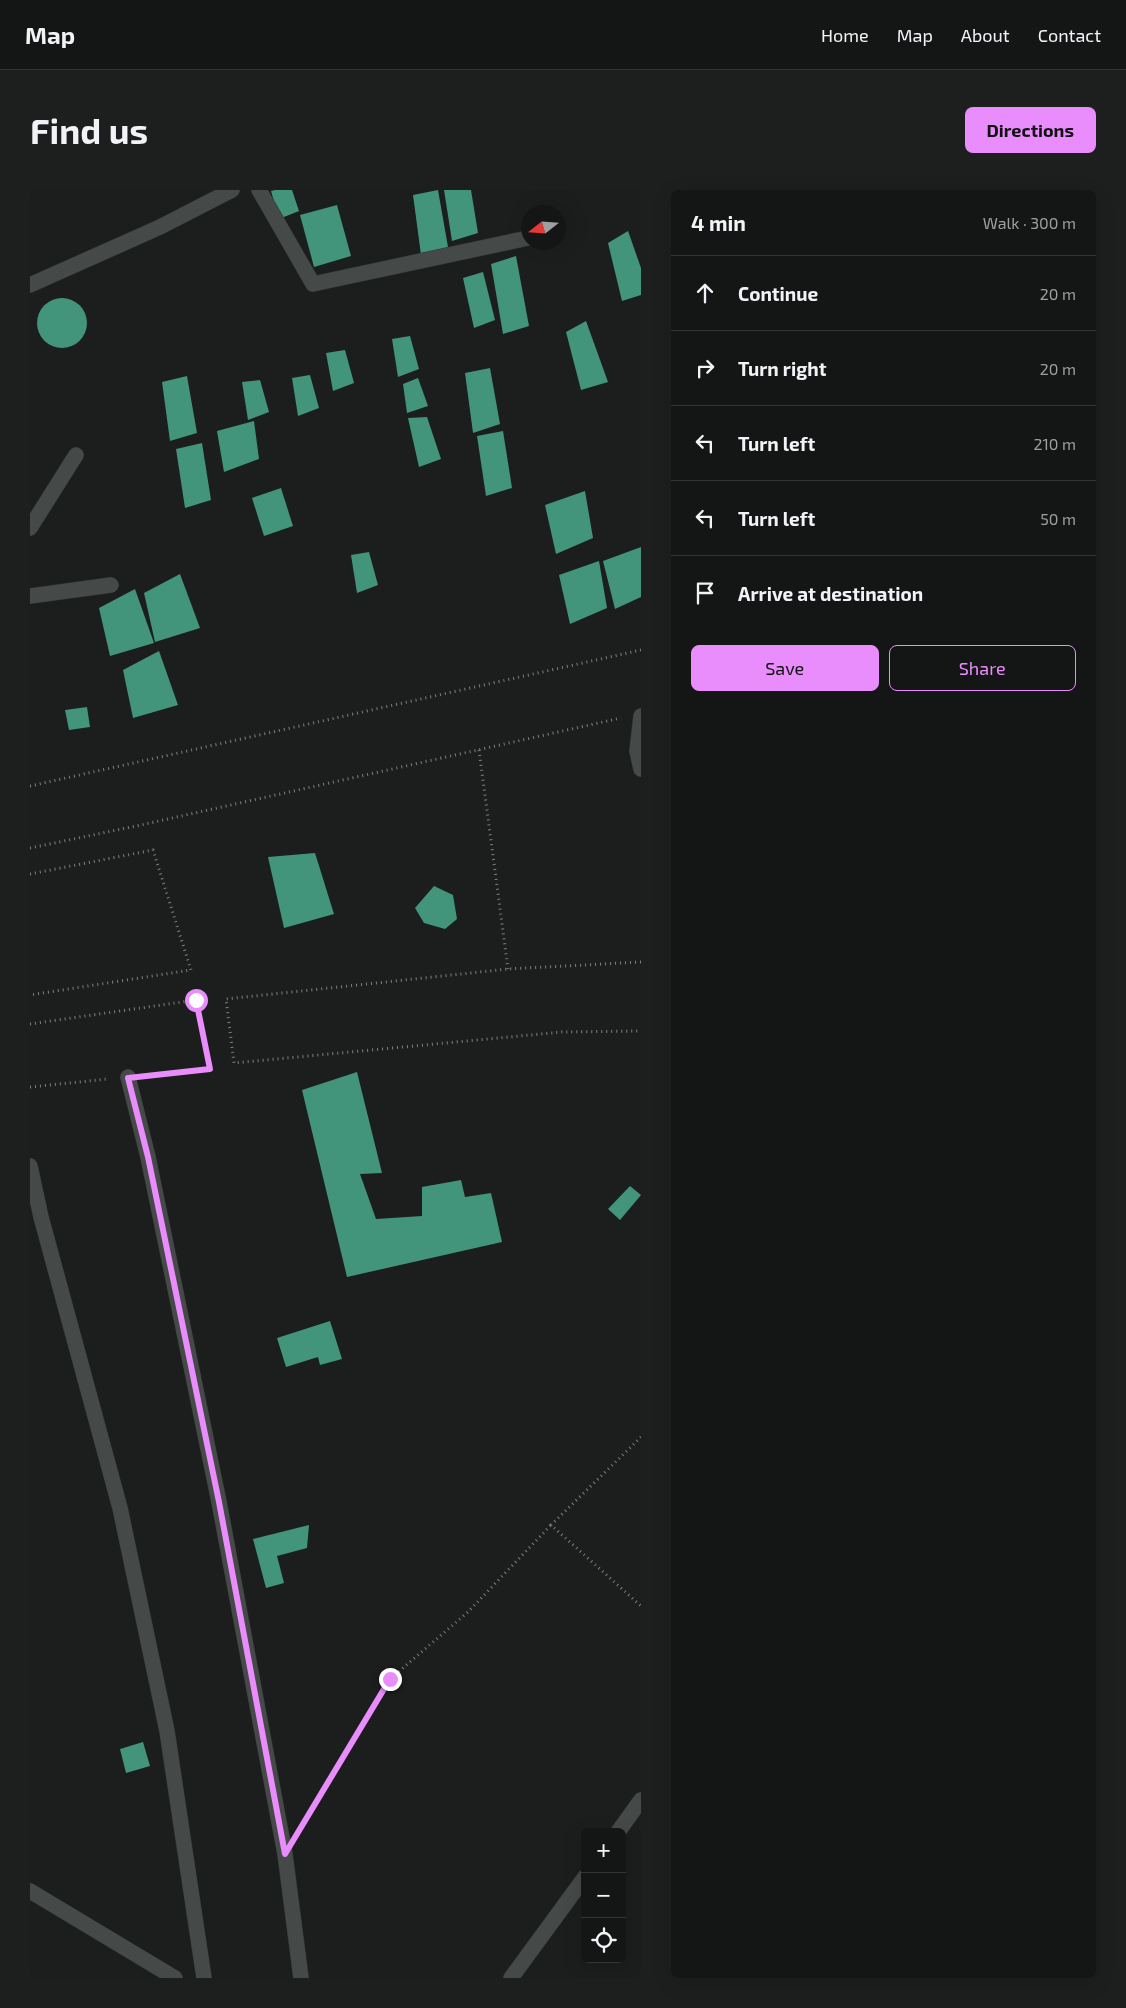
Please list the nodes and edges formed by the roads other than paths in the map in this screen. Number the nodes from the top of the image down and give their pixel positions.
1 (232, 190) edge
2 (259, 190) edge
3 (521, 239) edge
4 (30, 285) edge
5 (76, 455) dead end
6 (30, 528) edge
7 (111, 585) dead end
8 (30, 596) edge
9 (641, 716) edge
10 (641, 770) edge
11 (128, 1078) road end
12 (30, 1166) edge
13 (641, 1800) edge
14 (621, 1828) edge
15 (581, 1882) edge
16 (30, 1890) edge
17 (175, 1978) edge
18 (204, 1978) edge
19 (301, 1978) edge
20 (511, 1978) edge

1 - 4 street
2 - 3 street
5 - 6 street
7 - 8 street
9 - 10 street
11 - 19 street
12 - 18 street
13 - 14 street
15 - 20 street
16 - 17 street

